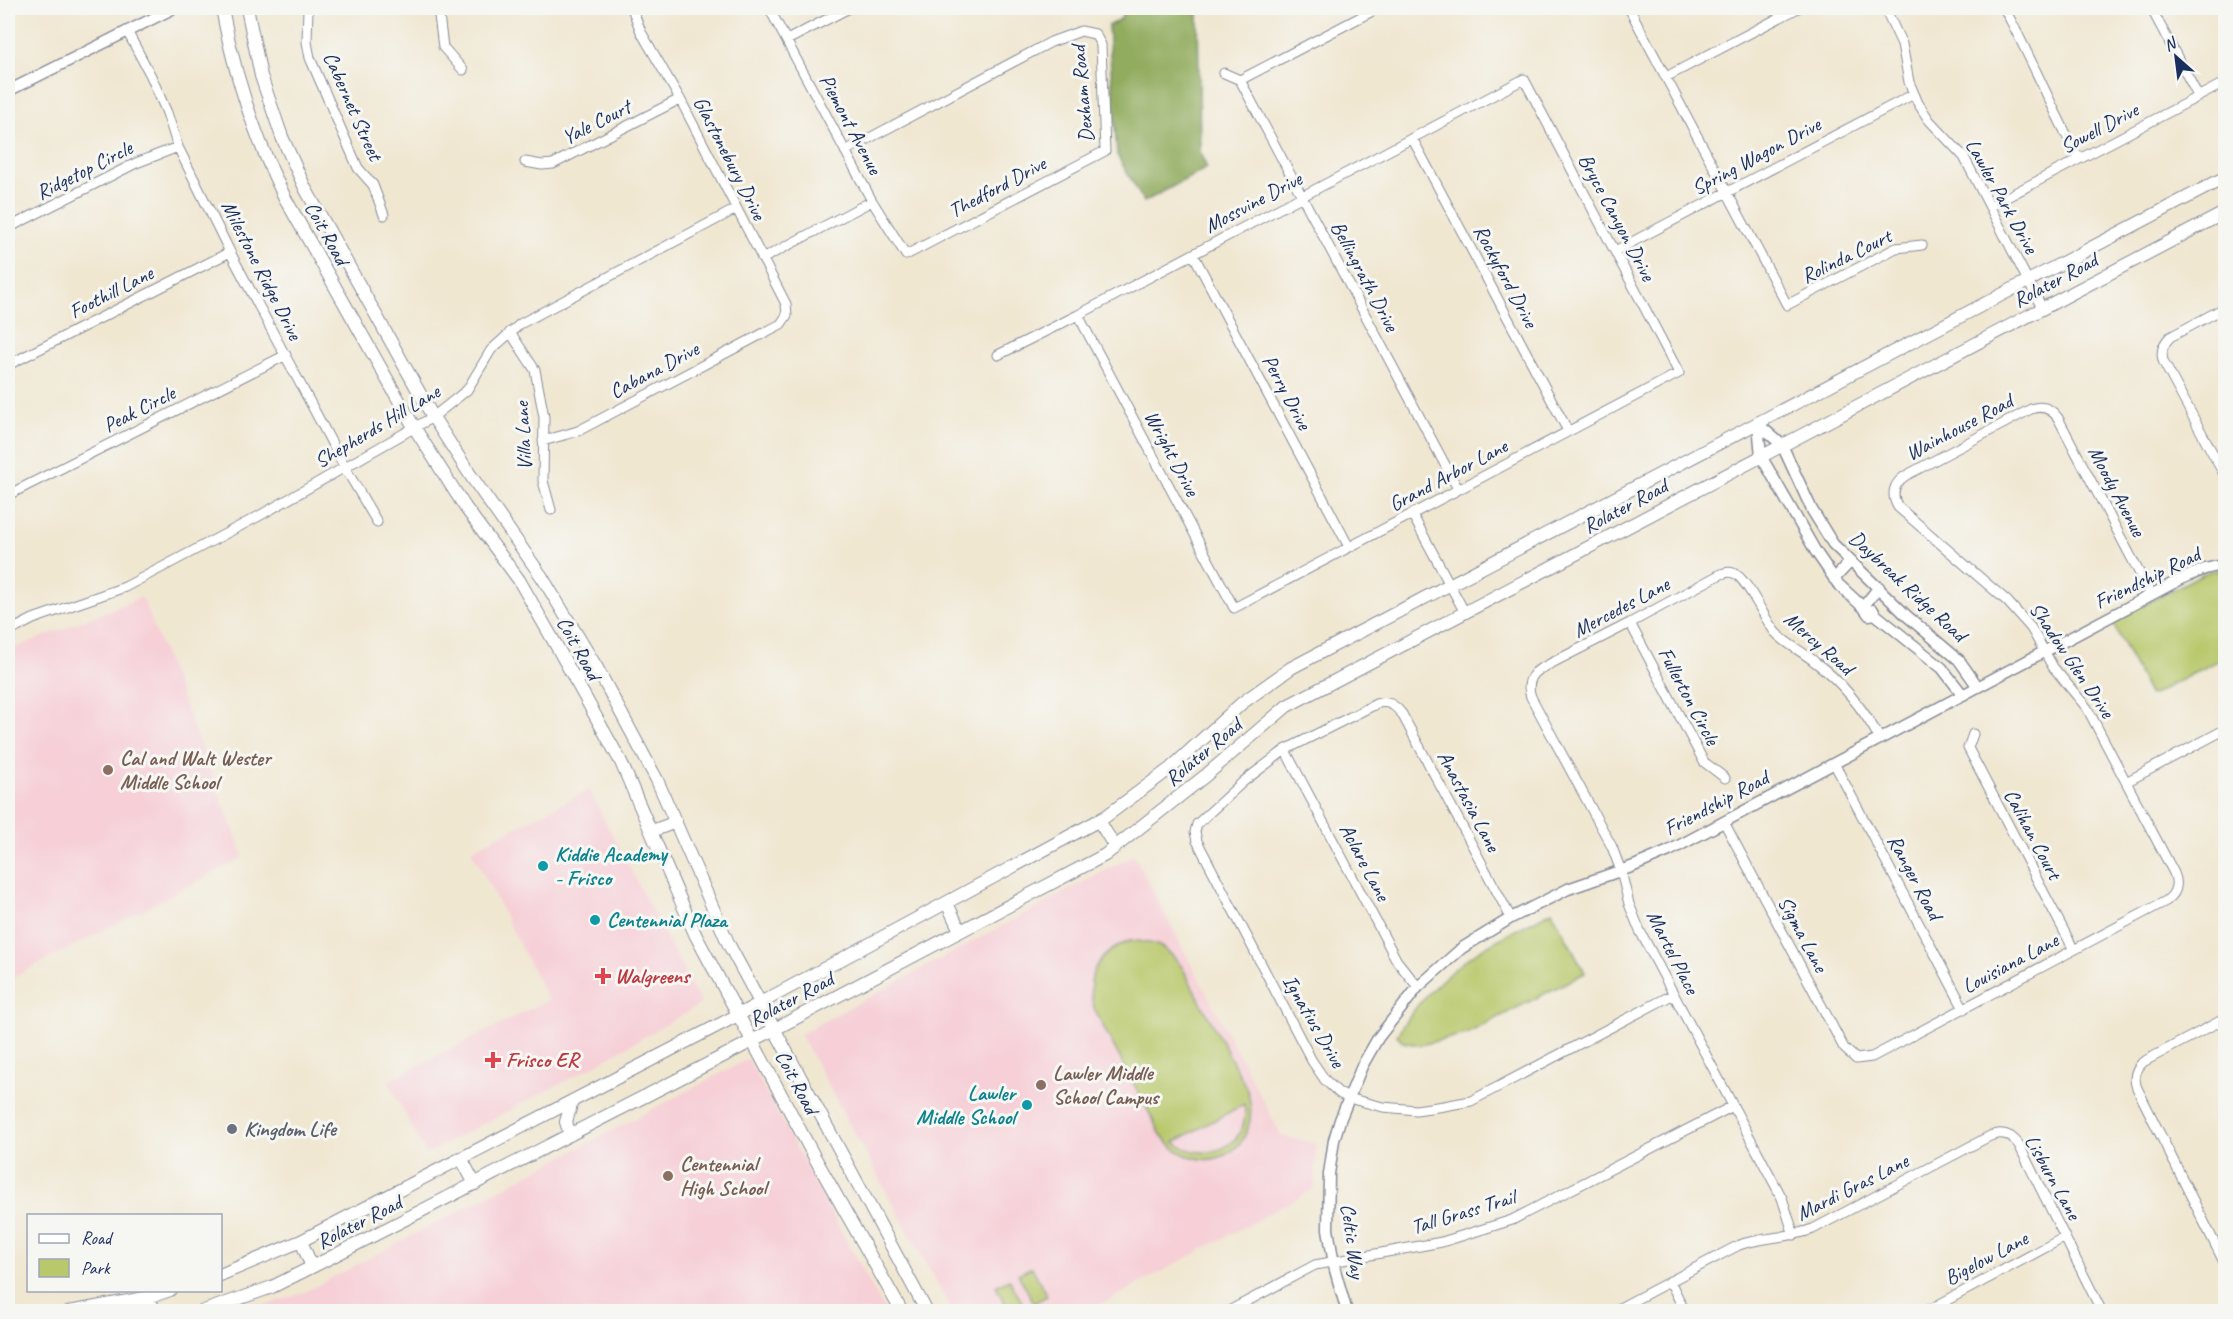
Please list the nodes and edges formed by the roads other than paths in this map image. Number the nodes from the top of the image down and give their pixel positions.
1 (174, 8) edge
2 (222, 8) edge
3 (247, 8) edge
4 (308, 8) edge
5 (438, 8) edge
6 (632, 8) edge
7 (769, 8) edge
8 (849, 8) edge
9 (1378, 8) edge
10 (1629, 8) edge
11 (1798, 8) edge
12 (1885, 8) edge
13 (2004, 8) edge
14 (2151, 8) edge
15 (127, 31) junction
16 (787, 40) junction
17 (463, 70) dead end
18 (1224, 73) dead end
19 (1666, 77) junction
20 (1524, 79) joint
21 (1239, 80) junction
22 (2226, 82) edge
23 (8, 91) edge
24 (1914, 94) junction
25 (2198, 96) junction
26 (680, 99) junction
27 (1412, 138) junction
28 (178, 147) junction
29 (845, 151) junction
30 (1105, 151) joint
31 (2079, 159) junction
32 (525, 162) dead end
33 (2226, 177) edge
34 (1727, 191) junction
35 (1303, 196) junction
36 (872, 201) junction
37 (1990, 206) junction
38 (736, 209) junction
39 (2226, 212) edge
40 (384, 215) dead end
41 (8, 228) edge
42 (1922, 245) dead end
43 (1615, 251) junction
44 (230, 252) junction
45 (1193, 254) junction
46 (906, 255) joint
47 (762, 259) junction
48 (2029, 281) junction
49 (2226, 307) edge
50 (2042, 309) junction
51 (1078, 315) junction
52 (780, 324) joint
53 (510, 332) junction
54 (286, 355) junction
55 (998, 355) dead end
56 (8, 365) edge
57 (1679, 373) joint
58 (2046, 408) joint
59 (433, 417) junction
60 (1758, 424) junction
61 (414, 427) junction
62 (1568, 431) junction
63 (543, 441) junction
64 (1782, 445) junction
65 (1761, 456) junction
66 (344, 466) junction
67 (2226, 478) edge
68 (1895, 487) joint
69 (1458, 489) junction
70 (8, 495) edge
71 (551, 510) dead end
72 (1412, 514) junction
73 (377, 522) dead end
74 (1348, 548) junction
75 (1850, 562) junction
76 (2226, 564) edge
77 (1735, 573) joint
78 (1833, 579) junction
79 (1449, 586) junction
80 (1879, 587) junction
81 (2151, 595) junction
82 (1864, 607) junction
83 (1234, 608) joint
84 (1465, 613) junction
85 (1630, 623) junction
86 (8, 632) edge
87 (2045, 651) junction
88 (597, 668) junction
89 (575, 680) junction
90 (1529, 682) joint
91 (1978, 687) junction
92 (1963, 695) junction
93 (2226, 729) edge
94 (1973, 734) dead end
95 (1880, 739) junction
96 (1285, 750) junction
97 (1834, 763) junction
98 (1725, 778) dead end
99 (2126, 782) junction
100 (1098, 821) junction
101 (676, 822) junction
102 (1724, 822) junction
103 (652, 831) junction
104 (1115, 847) junction
105 (1621, 871) junction
106 (2176, 889) joint
107 (947, 903) junction
108 (1511, 918) junction
109 (960, 931) junction
110 (2074, 950) junction
111 (1418, 987) junction
112 (1674, 994) junction
113 (760, 1003) junction
114 (1964, 1008) junction
115 (738, 1015) junction
116 (2226, 1018) edge
117 (775, 1029) junction
118 (753, 1041) junction
119 (1856, 1059) joint
120 (1348, 1098) junction
121 (572, 1101) junction
122 (1733, 1107) junction
123 (570, 1135) junction
124 (2008, 1135) joint
125 (461, 1158) junction
126 (1329, 1174) joint
127 (475, 1184) junction
128 (1794, 1235) junction
129 (2065, 1237) junction
130 (301, 1241) junction
131 (1333, 1261) junction
132 (2226, 1266) edge
133 (312, 1267) junction
134 (222, 1274) edge
135 (1670, 1281) junction
136 (164, 1292) edge
137 (150, 1297) junction
138 (2226, 1307) edge
139 (69, 1311) edge
140 (153, 1311) edge
141 (201, 1311) edge
142 (902, 1311) edge
143 (927, 1311) edge
144 (1227, 1311) edge
145 (1347, 1311) edge
146 (1612, 1311) edge
147 (1685, 1311) edge
148 (1925, 1311) edge
149 (2102, 1311) edge
150 (2217, 1311) edge

1 - 15 street
2 - 61 main road, Coit Road
3 - 59 main road, Coit Road
4 - 40 street, Cabernet Street
5 - 17 street
6 - 26 street, Glastonebury Drive
7 - 16 street, Piemont Avenue
8 - 16 street
9 - 21 street
10 - 19 street
11 - 19 street
12 - 24 street, Lawler Park Drive
13 - 31 street
14 - 25 street
15 - 23 street
15 - 28 street, Milestone Ridge Drive
16 - 29 street, Piemont Avenue
18 - 21 street
19 - 34 street
20 - 27 street, Mossvine Drive
20 - 43 street, Bryce Canyon Drive
21 - 35 street, Bellingrath Drive
22 - 25 street, Sowell Drive
24 - 34 street, Spring Wagon Drive
24 - 37 street, Lawler Park Drive
25 - 31 street, Sowell Drive
26 - 32 street, Yale Court
26 - 38 street, Glastonebury Drive
27 - 35 street, Mossvine Drive
27 - 62 street, Rockyford Drive
28 - 41 street, Ridgetop Circle
28 - 44 street, Milestone Ridge Drive
29 - 30 street, Dexham Road
29 - 36 street, Piemont Avenue
30 - 46 street, Thedford Drive
31 - 37 street, Sowell Drive
33 - 48 main road, Rolater Road
34 - 42 street, Rolinda Court
34 - 43 street, Spring Wagon Drive
35 - 45 street, Mossvine Drive
35 - 69 street, Bellingrath Drive
36 - 46 street, Piemont Avenue
36 - 47 street
37 - 48 street, Lawler Park Drive
38 - 47 street, Glastonebury Drive
38 - 53 street, Shepherds Hill Lane
39 - 50 main road, Rolater Road
43 - 57 street, Bryce Canyon Drive
44 - 54 street, Milestone Ridge Drive
44 - 56 street, Foothill Lane
45 - 51 street, Mossvine Drive
45 - 74 street, Perry Drive
47 - 52 street, Glastonebury Drive
48 - 50 street, Lawler Park Drive
48 - 60 main road, Rolater Road
49 - 67 street
50 - 64 main road, Rolater Road
51 - 55 street, Mossvine Drive
51 - 83 street, Wright Drive
52 - 63 street, Cabana Drive
53 - 59 street, Shepherds Hill Lane
53 - 63 street, Villa Lane
54 - 66 street, Milestone Ridge Drive
54 - 70 street, Peak Circle
57 - 62 street, Grand Arbor Lane
58 - 68 street, Wainhouse Road
58 - 81 street, Moody Avenue
59 - 61 street, Shepherds Hill Lane
59 - 88 main road, Coit Road
60 - 64 street, Daybreak Ridge Road
60 - 65 street, Daybreak Ridge Road
60 - 79 main road, Rolater Road
61 - 66 street, Shepherds Hill Lane
61 - 89 main road, Coit Road
62 - 69 street, Grand Arbor Lane
63 - 71 street, Villa Lane
64 - 65 main road, Rolater Road
64 - 75 street, Daybreak Ridge Road
65 - 78 street, Daybreak Ridge Road
65 - 84 main road, Rolater Road
66 - 73 street, Milestone Ridge Drive
66 - 86 street, Shepherds Hill Lane
68 - 87 street, Shadow Glen Drive
69 - 72 street, Grand Arbor Lane
72 - 74 street, Grand Arbor Lane
72 - 79 street
74 - 83 street, Grand Arbor Lane
75 - 78 street
75 - 80 street, Daybreak Ridge Road
76 - 81 street, Friendship Road
77 - 85 street, Mercedes Lane
77 - 95 street, Mercy Road
78 - 82 street, Daybreak Ridge Road
79 - 84 street
79 - 100 main road, Rolater Road
80 - 82 street
80 - 91 street, Daybreak Ridge Road
81 - 87 street, Friendship Road
82 - 92 street, Daybreak Ridge Road
84 - 104 main road, Rolater Road
85 - 90 street, Mercedes Lane
85 - 98 street, Fullerton Circle
87 - 91 street, Friendship Road
87 - 99 street, Shadow Glen Drive
88 - 89 main road
88 - 101 main road, Coit Road
89 - 103 main road, Coit Road
90 - 105 street, Martel Place
91 - 92 street, Friendship Road
92 - 95 street, Friendship Road
93 - 99 street
94 - 110 street, Calihan Court
95 - 97 street, Friendship Road
96 - 108 street, Anastasia Lane
96 - 111 street, Aclare Lane
96 - 120 street, Ignatius Drive
97 - 102 street, Friendship Road
97 - 114 street, Ranger Road
99 - 106 street, Shadow Glen Drive
100 - 104 main road
100 - 107 main road, Rolater Road
101 - 103 main road
101 - 113 main road, Coit Road
102 - 105 street, Friendship Road
102 - 119 street, Sigma Lane
103 - 115 main road, Coit Road
104 - 109 main road, Rolater Road
105 - 108 street, Friendship Road
105 - 112 street, Martel Place
106 - 110 street, Louisiana Lane
107 - 109 main road
107 - 113 main road, Rolater Road
108 - 111 street, Friendship Road
109 - 117 main road, Rolater Road
110 - 114 street, Louisiana Lane
111 - 120 street, Friendship Road
112 - 120 street, Ignatius Drive
112 - 122 street, Martel Place
113 - 115 main road, Rolater Road
113 - 117 main road, Coit Road
114 - 119 street, Louisiana Lane
115 - 118 main road, Coit Road
115 - 121 main road, Rolater Road
116 - 132 street
117 - 118 main road, Rolater Road
117 - 143 main road, Coit Road
118 - 123 main road, Rolater Road
118 - 142 main road, Coit Road
120 - 126 street, Friendship Road
121 - 123 main road
121 - 125 main road, Rolater Road
122 - 128 street, Martel Place
122 - 131 street, Tall Grass Trail
123 - 127 main road, Rolater Road
124 - 128 street, Mardi Gras Lane
124 - 129 street, Lisburn Lane
125 - 127 main road
125 - 130 main road, Rolater Road
126 - 131 street, Celtic Way
127 - 133 main road, Rolater Road
128 - 135 street, Mardi Gras Lane
129 - 148 street, Bigelow Lane
129 - 149 street, Lisburn Lane
130 - 133 main road
130 - 134 main road, Rolater Road
131 - 144 street, Tall Grass Trail
131 - 145 street, Celtic Way
133 - 141 main road, Rolater Road
135 - 146 street, Mardi Gras Lane
135 - 147 street
136 - 137 main road
137 - 139 main road
137 - 140 main road
138 - 150 street

